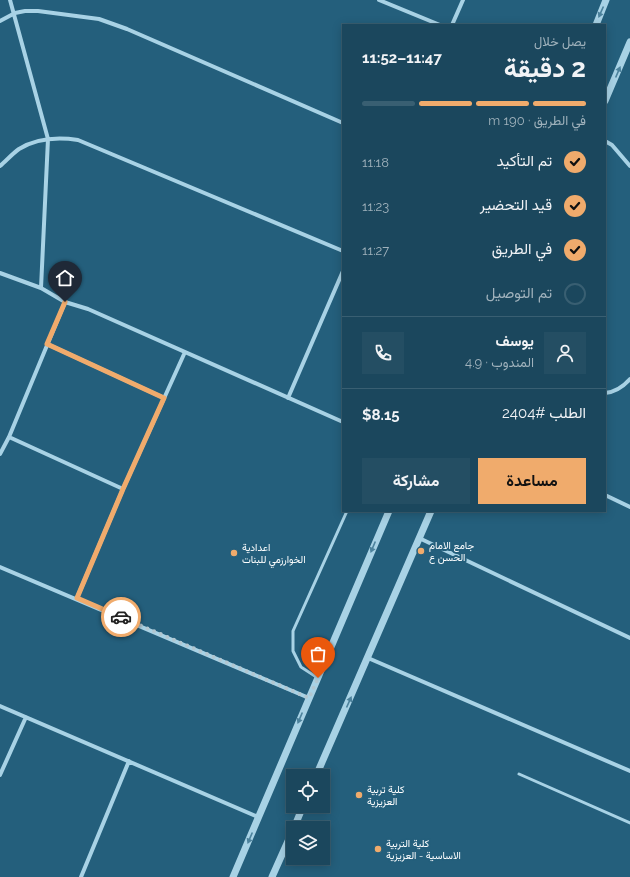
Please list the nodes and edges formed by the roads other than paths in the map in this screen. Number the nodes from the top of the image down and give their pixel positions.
1 (10, 0) edge
2 (379, 0) edge
3 (463, 0) edge
4 (606, 0) edge
5 (15, 13) junction
6 (0, 22) edge
7 (438, 24) edge
8 (452, 24) edge
9 (596, 24) edge
10 (630, 42) edge
11 (606, 99) edge
12 (342, 123) edge
13 (48, 139) junction
14 (606, 142) edge
15 (0, 166) edge
16 (630, 166) edge
17 (342, 250) edge
18 (0, 273) edge
19 (342, 273) edge
20 (41, 288) junction
21 (65, 302) junction
22 (47, 344) junction
23 (185, 352) junction
24 (630, 380) edge
25 (606, 392) edge
26 (164, 398) junction
27 (288, 398) junction
28 (342, 422) edge
29 (9, 437) junction
30 (0, 454) edge
31 (123, 489) junction
32 (606, 495) edge
33 (630, 507) edge
34 (347, 512) edge
35 (389, 512) edge
36 (431, 512) edge
37 (419, 538) junction
38 (0, 567) edge
39 (77, 598) junction
40 (630, 638) edge
41 (368, 658) junction
42 (318, 678) junction
43 (309, 698) junction
44 (0, 706) edge
45 (26, 717) junction
46 (129, 761) junction
47 (319, 769) edge
48 (630, 771) edge
49 (519, 774) dead end
50 (0, 775) edge
51 (258, 817) junction
52 (630, 823) edge
53 (286, 845) edge
54 (81, 877) edge
55 (233, 877) edge
56 (272, 877) edge

1 - 5 street
2 - 7 street
3 - 8 street
4 -> 9 street
5 - 6 street
5 - 12 street
5 - 13 street
11 -> 10 street
13 - 15 street
13 - 17 street
13 - 20 street
14 - 16 street
18 - 20 street
19 - 27 street
20 - 21 street
21 - 22 street
21 - 23 street
22 - 26 street
22 - 29 street
23 - 26 street
23 - 27 street
24 - 25 street
26 - 31 street
27 - 28 street
29 - 30 street
29 - 31 street
31 - 39 street
32 - 33 street
34 - 42 lane
35 -> 42 street
36 - 37 street
37 - 40 street
37 - 41 street
38 - 39 street
39 - 43 street
47 -> 41 street
41 - 48 street
42 - 43 street
43 -> 51 street
44 - 45 street
45 - 46 street
45 - 50 street
46 - 51 street
46 - 54 street
49 - 52 lane
51 -> 55 street
53 - 56 street

